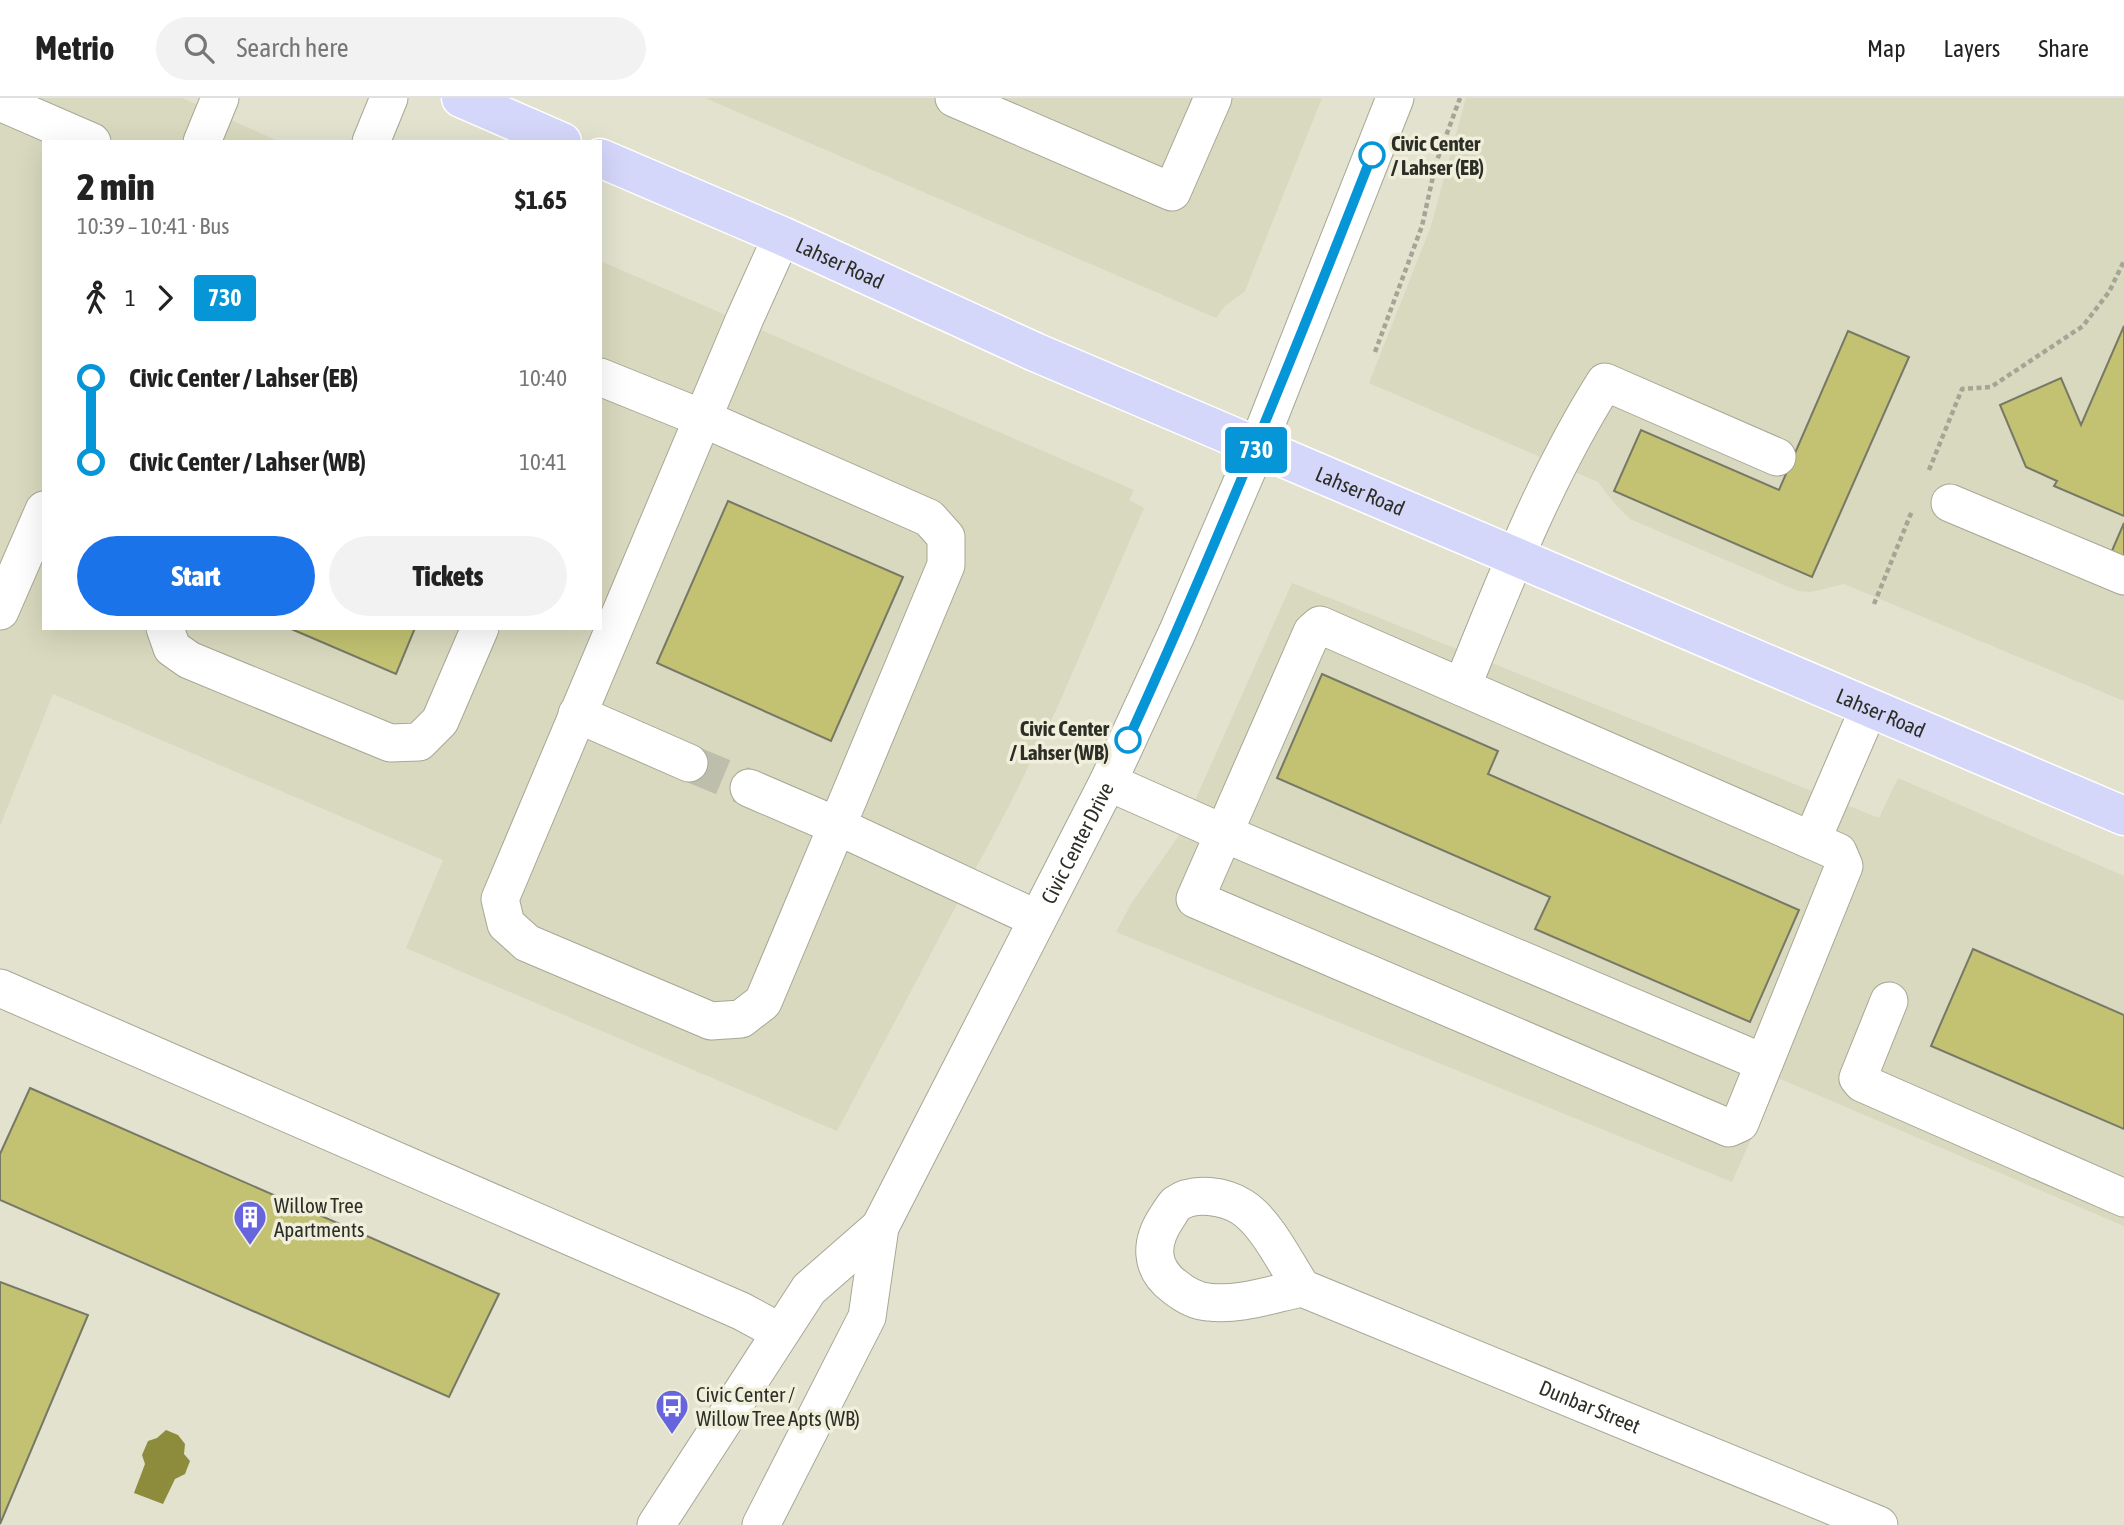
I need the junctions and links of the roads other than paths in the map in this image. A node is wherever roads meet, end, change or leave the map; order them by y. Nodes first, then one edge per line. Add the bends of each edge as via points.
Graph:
1 (220, 98) edge
2 (389, 98) edge
3 (461, 98) edge
4 (954, 98) edge
5 (1212, 98) edge
6 (1395, 98) edge
7 (0, 102) edge
8 (87, 140) edge
9 (203, 140) edge
10 (372, 140) edge
11 (557, 140) edge
12 (602, 159) edge
13 (782, 236) junction
14 (602, 378) edge
15 (704, 419) junction
16 (1258, 445) junction
17 (1777, 457) dead end
18 (1930, 495) road end
19 (42, 515) edge
20 (1515, 558) junction
21 (2124, 576) edge
22 (0, 611) edge
23 (166, 630) edge
24 (479, 630) edge
25 (1462, 687) junction
26 (1869, 708) junction
27 (577, 714) junction
28 (689, 763) tunnel mouth
29 (1108, 782) junction
30 (749, 788) tunnel mouth
31 (2124, 816) edge
32 (837, 826) junction
33 (1223, 834) junction
34 (1812, 840) junction
35 (1037, 919) junction
36 (0, 988) edge
37 (1889, 1001) dead end
38 (1763, 1063) junction
39 (2124, 1198) edge
40 (880, 1227) junction
41 (1302, 1288) dead end
42 (780, 1332) junction
43 (656, 1525) edge
44 (761, 1525) edge
45 (1879, 1525) edge

1 - 9 street
2 - 10 street
3 - 11 main road
4 - 5 street via 1172,192
6 - 16 street, Civic Center Drive
7 - 8 street
12 - 13 main road, Lahser Road
13 - 15 street
13 - 16 main road, Lahser Road via 1035,352
14 - 15 street
15 - 27 street
15 - 32 street via 929,519 946,537 946,565
16 - 20 main road, Lahser Road
16 - 29 street, Civic Center Drive
17 - 20 street via 1605,382 1575,429
18 - 21 street
19 - 22 street
20 - 25 street
20 - 26 main road, Lahser Road
23 - 24 street via 172,648 189,660 390,743 419,742 440,721
25 - 33 street via 1320,625 1312,632
25 - 34 street
26 - 31 main road, Lahser Road
26 - 34 street
27 - 28 street
27 - 32 street via 500,899 506,923 527,943 711,1021 741,1019 763,1002
29 - 33 street
29 - 35 street, Civic Center Drive
30 - 32 street
32 - 35 street
33 - 38 street
33 - 38 street via 1195,899 1691,1112 1729,1128 1740,1123
34 - 38 street via 1838,852 1844,866
35 - 40 street, Civic Center Drive
36 - 42 street
37 - 39 street via 1858,1079 1862,1083
40 - 42 street, Civic Center Drive via 809,1289
40 - 44 street, Civic Center Drive via 867,1317
41 - 45 street, Dunbar Street
42 - 43 street, Civic Center Drive

